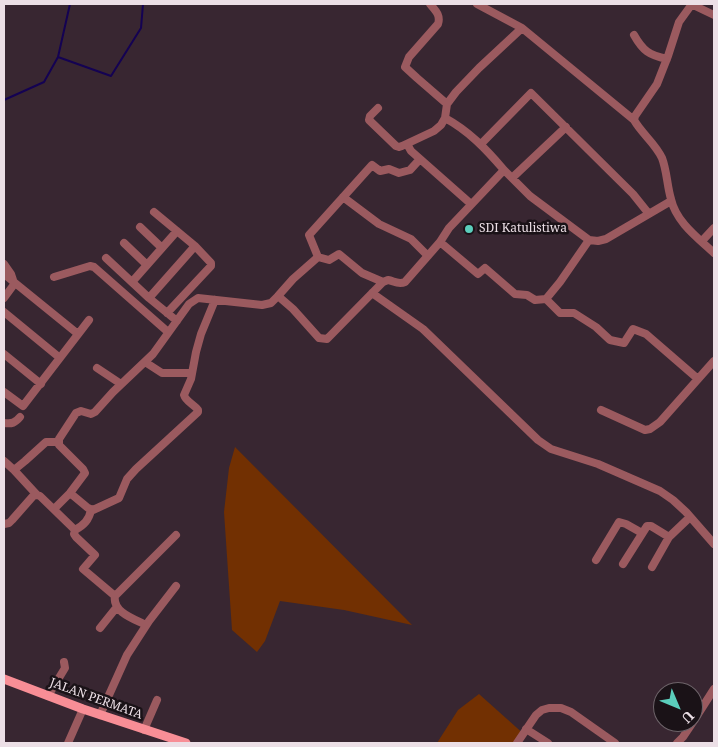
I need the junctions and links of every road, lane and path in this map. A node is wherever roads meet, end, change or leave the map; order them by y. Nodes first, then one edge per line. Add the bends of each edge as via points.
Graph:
1 (430, 4) edge
2 (477, 4) edge
3 (496, 4) edge
4 (691, 4) edge
5 (491, 11) junction
6 (714, 15) edge
7 (522, 28) junction
8 (634, 35) dead end
9 (667, 60) junction
10 (447, 104) junction
11 (378, 108) dead end
12 (445, 118) junction
13 (634, 120) junction
14 (566, 128) junction
15 (407, 144) junction
16 (481, 144) junction
17 (420, 159) junction
18 (504, 170) junction
19 (512, 178) junction
20 (343, 197) junction
21 (671, 201) junction
22 (471, 204) junction
23 (154, 212) dead end
24 (649, 214) junction
25 (140, 227) dead end
26 (714, 228) edge
27 (177, 231) junction
28 (589, 240) junction
29 (702, 241) junction
30 (440, 242) junction
31 (124, 243) dead end
32 (195, 246) junction
33 (162, 248) junction
34 (714, 253) edge
35 (428, 256) junction
36 (106, 258) dead end
37 (318, 258) junction
38 (4, 264) edge
39 (148, 265) junction
40 (4, 274) edge
41 (54, 277) dead end
42 (14, 282) junction
43 (132, 282) junction
44 (384, 282) junction
45 (372, 293) junction
46 (278, 296) junction
47 (4, 298) edge
48 (149, 298) junction
49 (546, 299) junction
50 (215, 300) junction
51 (4, 312) edge
52 (167, 313) junction
53 (89, 320) dead end
54 (177, 321) junction
55 (168, 332) junction
56 (78, 334) junction
57 (4, 354) edge
58 (60, 358) junction
59 (145, 362) junction
60 (714, 362) edge
61 (97, 368) dead end
62 (192, 373) junction
63 (698, 379) junction
64 (40, 384) junction
65 (121, 384) junction
66 (4, 392) edge
67 (601, 410) dead end
68 (20, 417) dead end
69 (4, 423) edge
70 (58, 442) junction
71 (4, 461) edge
72 (14, 470) junction
73 (70, 493) junction
74 (37, 494) junction
75 (54, 509) junction
76 (91, 510) junction
77 (690, 517) junction
78 (4, 524) edge
79 (75, 530) junction
80 (642, 533) junction
81 (176, 535) dead end
82 (669, 537) junction
83 (714, 544) edge
84 (596, 560) dead end
85 (623, 564) dead end
86 (652, 567) dead end
87 (176, 586) dead end
88 (115, 596) junction
89 (116, 608) junction
90 (146, 625) junction
91 (100, 628) dead end
92 (64, 662) dead end
93 (4, 679) edge
94 (714, 692) edge
95 (48, 696) junction
96 (157, 700) dead end
97 (703, 708) edge
98 (83, 709) junction
99 (100, 715) junction
100 (526, 729) junction
101 (144, 730) junction
102 (686, 732) edge
103 (68, 743) edge
104 (182, 743) edge
105 (517, 743) edge
106 (548, 743) edge
107 (615, 743) edge
108 (677, 743) edge

1 - 10 street via 440,20 409,58 406,67
2 - 5 street
3 - 5 street
4 - 6 street
4 - 9 street via 679,22
5 - 7 street
7 - 10 street via 465,82
7 - 13 street
8 - 9 street via 644,50
9 - 13 street via 657,84
10 - 12 street
11 - 15 street via 369,120 396,146
12 - 15 street via 438,128
12 - 16 street
13 - 21 street via 662,158
14 - 16 street via 531,94
14 - 19 street
14 - 24 street
15 - 17 street
16 - 18 street
17 - 20 street via 410,170 399,173 389,169 380,171 372,165
17 - 22 street
18 - 19 street
18 - 22 street
19 - 28 street via 530,196
20 - 35 street via 379,224 411,239
20 - 37 street via 309,235
21 - 24 street
21 - 29 street via 680,218
22 - 30 street
23 - 27 street
24 - 28 street via 606,239
25 - 33 street
26 - 29 street
27 - 32 street
27 - 33 street
28 - 49 street
29 - 34 street
30 - 35 street
30 - 49 street via 478,274 485,268 515,294 536,300
31 - 39 street
32 - 48 street
32 - 52 street via 211,266
33 - 39 street
35 - 44 street via 405,282
36 - 43 street
37 - 44 street via 329,260 340,254 362,273
37 - 46 street
38 - 42 street
39 - 43 street
40 - 42 street
41 - 55 street via 94,267
42 - 47 street
42 - 56 street
43 - 48 street
44 - 45 street
45 - 46 street via 324,339 319,338
45 - 77 street via 423,329 538,440 660,491
46 - 50 street via 271,303 262,305
48 - 52 street
49 - 63 street via 560,313 574,313 610,340 624,343 633,329 646,334
50 - 54 street via 194,300
50 - 62 street via 201,334
51 - 58 street
52 - 54 street
53 - 56 street
54 - 55 street
55 - 59 street
56 - 58 street
57 - 64 street
58 - 64 street
59 - 62 street via 162,373
59 - 65 street
60 - 63 street
61 - 65 street
62 - 76 street via 184,395 198,412 136,469 127,479 118,499
63 - 67 street via 650,429 645,430
64 - 66 street via 22,406
65 - 70 street via 95,412 76,413
68 - 69 street via 13,424
70 - 72 street via 46,442
70 - 73 street via 85,473
71 - 72 street
72 - 74 street
73 - 75 street
73 - 76 street
74 - 75 street
74 - 78 street via 11,522
75 - 79 street
76 - 79 street via 86,522
77 - 82 street
77 - 83 street
79 - 88 street via 76,537 95,555 83,569
80 - 82 street via 649,525
80 - 84 street via 619,522
80 - 85 street
81 - 88 street
82 - 86 street
87 - 90 street
88 - 89 street
89 - 90 street
89 - 91 street
90 - 99 street via 127,655
92 - 95 street via 65,668
93 - 95 main road, JALAN PERMATA
94 - 97 street
95 - 98 main road, JALAN PERMATA
96 - 101 street
98 - 99 main road, JALAN PERMATA
98 - 103 street
99 - 101 main road, JALAN PERMATA
100 - 105 street
100 - 106 street
100 - 107 street via 542,710 560,708 571,712
101 - 104 main road, JALAN PERMATA
102 - 108 street

